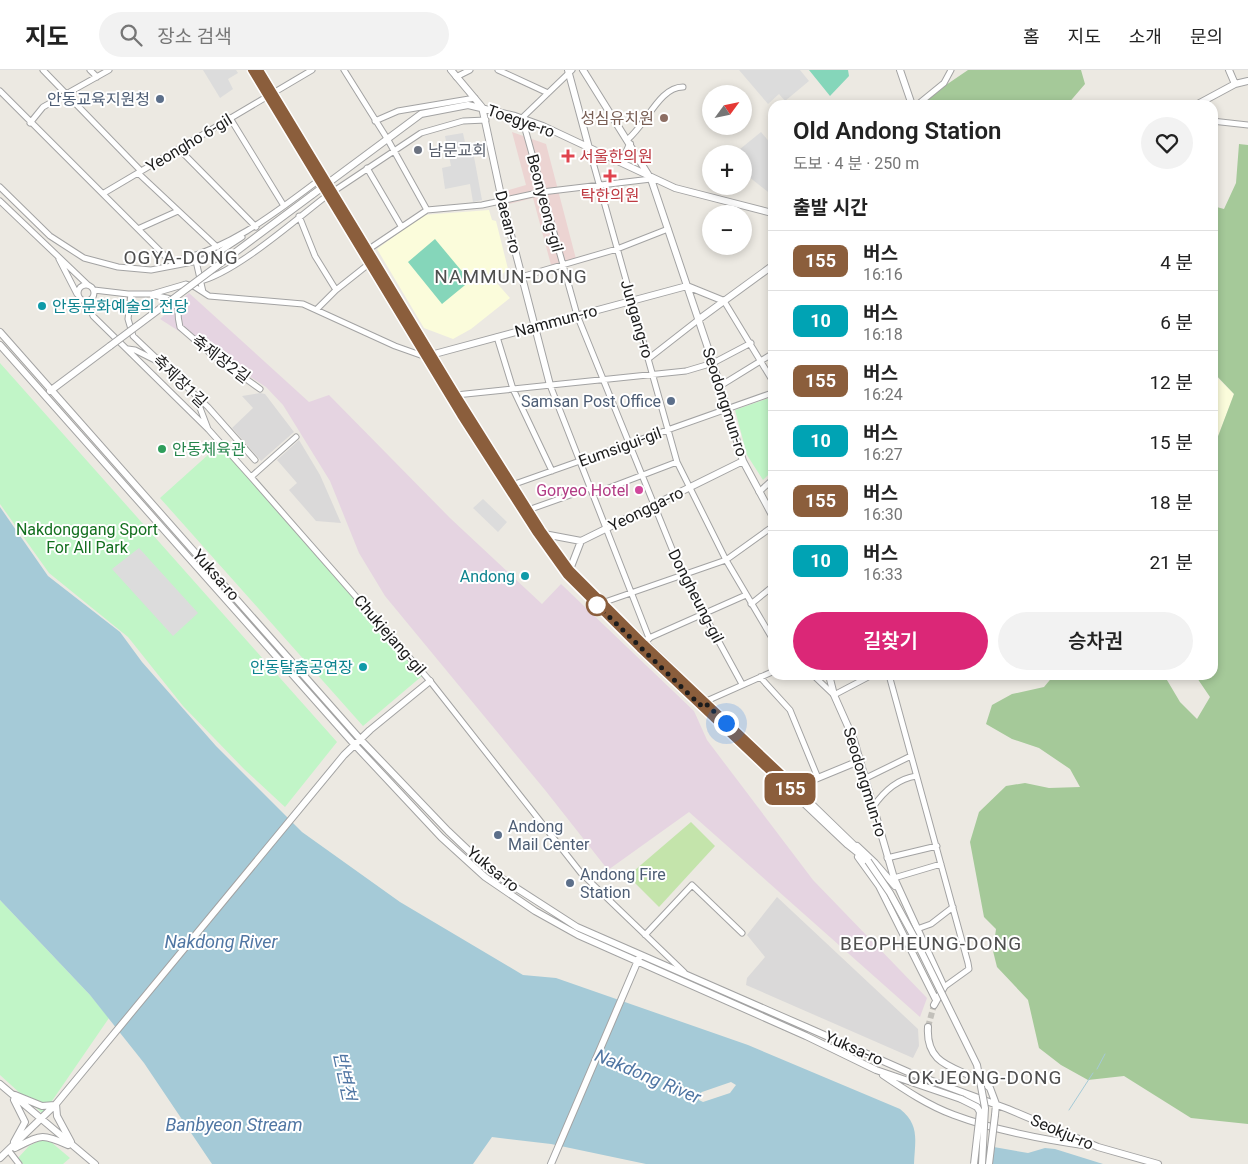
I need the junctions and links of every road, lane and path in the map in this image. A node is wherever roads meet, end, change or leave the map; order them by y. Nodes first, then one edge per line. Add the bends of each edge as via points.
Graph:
1 (43, 70) edge
2 (90, 70) edge
3 (109, 70) edge
4 (252, 70) edge
5 (259, 70) edge
6 (312, 70) edge
7 (344, 70) edge
8 (451, 70) edge
9 (470, 70) edge
10 (498, 70) edge
11 (583, 70) edge
12 (900, 70) edge
13 (951, 70) edge
14 (1229, 70) edge
15 (570, 71) edge
16 (97, 77) junction
17 (456, 77) junction
18 (1248, 81) edge
19 (1236, 84) junction
20 (683, 87) dead end
21 (0, 91) edge
22 (274, 93) junction
23 (548, 93) junction
24 (68, 95) junction
25 (267, 97) junction
26 (475, 98) junction
27 (910, 100) edge
28 (923, 100) edge
29 (1206, 100) edge
30 (482, 106) junction
31 (230, 118) junction
32 (522, 118) junction
33 (486, 120) junction
34 (375, 121) junction
35 (1218, 122) edge
36 (30, 123) junction
37 (1248, 125) edge
38 (388, 140) junction
39 (629, 142) junction
40 (179, 148) junction
41 (589, 148) junction
42 (394, 151) junction
43 (614, 161) junction
44 (368, 168) junction
45 (139, 172) junction
46 (651, 179) junction
47 (324, 183) junction
48 (599, 185) junction
49 (0, 187) edge
50 (542, 192) junction
51 (332, 193) junction
52 (104, 194) junction
53 (502, 200) junction
54 (0, 201) edge
55 (284, 206) junction
56 (427, 210) junction
57 (178, 211) junction
58 (768, 211) edge
59 (299, 216) junction
60 (401, 226) junction
61 (256, 227) junction
62 (140, 228) junction
63 (668, 229) junction
64 (248, 231) junction
65 (217, 247) junction
66 (51, 249) junction
67 (369, 249) junction
68 (617, 249) junction
69 (196, 261) junction
70 (370, 263) junction
71 (562, 266) junction
72 (768, 269) edge
73 (521, 276) junction
74 (202, 281) junction
75 (186, 284) junction
76 (88, 285) junction
77 (687, 286) junction
78 (94, 290) junction
79 (336, 290) junction
80 (203, 292) junction
81 (77, 294) junction
82 (131, 294) junction
83 (147, 294) junction
84 (724, 300) junction
85 (88, 301) junction
86 (632, 301) junction
87 (317, 309) junction
88 (577, 316) junction
89 (698, 320) junction
90 (535, 327) junction
91 (0, 332) edge
92 (496, 338) junction
93 (751, 343) junction
94 (0, 345) edge
95 (128, 349) junction
96 (429, 356) junction
97 (768, 357) edge
98 (648, 359) junction
99 (762, 361) junction
100 (159, 362) junction
101 (713, 363) junction
102 (768, 372) edge
103 (653, 375) junction
104 (602, 379) junction
105 (550, 384) junction
106 (720, 386) junction
107 (260, 388) dead end
108 (513, 389) junction
109 (52, 390) junction
110 (768, 394) edge
111 (194, 395) junction
112 (456, 395) junction
113 (45, 396) junction
114 (727, 408) junction
115 (208, 429) junction
116 (668, 429) junction
117 (296, 437) dead end
118 (628, 443) junction
119 (255, 460) dead end
120 (580, 461) junction
121 (743, 461) junction
122 (677, 462) junction
123 (552, 471) junction
124 (252, 476) junction
125 (641, 476) junction
126 (768, 484) edge
127 (512, 485) junction
128 (590, 488) junction
129 (689, 488) junction
130 (759, 492) junction
131 (592, 494) junction
132 (653, 506) junction
133 (768, 508) edge
134 (528, 510) junction
135 (606, 529) junction
136 (768, 530) edge
137 (544, 534) junction
138 (581, 541) junction
139 (726, 560) junction
140 (568, 572) junction
141 (683, 576) junction
142 (768, 590) edge
143 (631, 593) junction
144 (746, 595) junction
145 (601, 603) junction
146 (751, 604) junction
147 (702, 613) junction
148 (768, 632) edge
149 (649, 638) junction
150 (642, 646) junction
151 (768, 673) edge
152 (760, 676) junction
153 (817, 680) edge
154 (830, 680) edge
155 (863, 680) edge
156 (891, 680) edge
157 (430, 681) junction
158 (742, 684) junction
159 (834, 696) junction
160 (702, 703) junction
161 (360, 739) junction
162 (354, 744) junction
163 (911, 756) junction
164 (859, 761) junction
165 (916, 776) junction
166 (818, 778) junction
167 (864, 779) junction
168 (792, 788) junction
169 (873, 807) junction
170 (849, 843) junction
171 (937, 846) junction
172 (887, 858) junction
173 (942, 864) junction
174 (894, 878) junction
175 (899, 891) junction
176 (953, 907) junction
177 (917, 929) junction
178 (742, 933) dead end
179 (645, 935) junction
180 (640, 954) junction
181 (637, 962) junction
182 (686, 974) junction
183 (944, 988) junction
184 (928, 1027) tunnel mouth
185 (876, 1070) junction
186 (0, 1084) edge
187 (8, 1091) junction
188 (961, 1098) junction
189 (56, 1104) junction
190 (996, 1104) junction
191 (42, 1120) junction
192 (74, 1147) junction
193 (1098, 1147) junction
194 (9, 1150) junction
195 (0, 1158) edge
196 (19, 1164) edge
197 (95, 1164) edge
198 (551, 1164) edge
199 (974, 1164) edge
200 (982, 1164) edge
201 (989, 1164) edge
202 (1158, 1164) edge

1 - 24 street
2 - 16 street
3 - 16 street
4 - 25 street
5 - 22 street
6 - 22 street, Yeongho 6-gil
7 - 34 street
8 - 17 street, Daean-ro
9 - 17 street
10 - 23 street
11 - 39 street, Seodongmun-ro
12 - 27 street
13 - 28 street via 944,83
14 - 19 street
15 - 23 street
15 - 41 street, Jungang-ro
16 - 24 street
17 - 26 street, Daean-ro
18 - 19 street
19 - 29 street
20 - 39 street via 675,87 663,95
21 - 36 street
22 - 25 street, Yeongho 6-gil
22 - 47 street
23 - 32 street
24 - 36 street via 43,106
24 - 45 street
25 - 31 street, Yeongho 6-gil
25 - 47 street
26 - 30 street, Daean-ro
26 - 34 street via 398,111
30 - 32 street, Toegye-ro
30 - 33 street, Daean-ro
30 - 38 street, Toegye-ro via 451,107 421,114
31 - 40 street, Yeongho 6-gil
31 - 55 street
32 - 41 street, Toegye-ro
32 - 50 street, Beonyeong-gil
33 - 42 street via 437,127 421,133
33 - 53 street, Daean-ro
34 - 38 street
35 - 37 street
36 - 52 street
38 - 42 street
38 - 47 street, Toegye-ro
39 - 43 street via 626,153
39 - 46 street, Seodongmun-ro
40 - 45 street, Yeongho 6-gil
40 - 61 street
41 - 43 street, Toegye-ro
41 - 48 street, Jungang-ro
42 - 44 street
42 - 56 street
43 - 46 street, Toegye-ro
44 - 51 street
44 - 60 street
45 - 52 street, Yeongho 6-gil
45 - 57 street
46 - 48 street
46 - 58 street, Toegye-ro
46 - 63 street, Seodongmun-ro
47 - 51 street
47 - 55 street
47 - 109 street, Toegye-ro, bridge
48 - 50 street
48 - 68 street, Jungang-ro
49 - 69 street via 50,236 84,258 118,267 151,270
50 - 53 street
50 - 71 street, Beonyeong-gil
51 - 59 street
51 - 67 street
51 - 70 street
52 - 62 street
53 - 56 street
53 - 73 street, Daean-ro
54 - 66 street
55 - 61 street
56 - 60 street
57 - 62 street
57 - 65 street
59 - 74 street via 240,261 214,278
59 - 79 street via 311,248
60 - 67 street
61 - 64 street
62 - 65 street via 171,262
63 - 68 street
63 - 77 street, Seodongmun-ro
64 - 65 street
64 - 69 street via 216,254
66 - 76 street
66 - 81 street via 62,263
67 - 96 street
68 - 71 street
68 - 86 street, Jungang-ro
69 - 74 street
70 - 79 street
70 - 96 street
71 - 73 street
71 - 88 street, Beonyeong-gil
72 - 84 street
73 - 90 street, Daean-ro
74 - 75 street
74 - 80 street
75 - 80 street
75 - 83 street
76 - 78 street
76 - 81 street via 80,286
77 - 84 street
77 - 86 street, Nammun-ro
77 - 89 street, Seodongmun-ro
78 - 82 street
78 - 85 street
79 - 87 street
80 - 87 street via 208,296 253,298 303,304
81 - 85 street via 82,301
82 - 83 street
82 - 100 street, 축제장1길 via 128,326 133,336
83 - 107 street, 축제장2길 via 172,298 177,302 180,327
84 - 89 street
84 - 93 street
85 - 95 street, Chukjejang-gil via 93,316
86 - 88 street, Nammun-ro
86 - 98 street, Jungang-ro
87 - 96 street via 395,346
88 - 90 street, Nammun-ro
88 - 104 street, Beonyeong-gil
89 - 98 street
89 - 101 street, Seodongmun-ro
90 - 92 street, Nammun-ro
90 - 105 street, Daean-ro
91 - 109 street, Yuksa-ro
92 - 96 street, Nammun-ro
92 - 108 street
93 - 99 street
93 - 101 street
94 - 113 street, Yuksa-ro
95 - 100 street
95 - 115 street, Chukjejang-gil
96 - 112 street
96 - 140 street via 522,510
97 - 99 street
98 - 103 street, Jungang-ro
99 - 102 street
99 - 106 street
100 - 111 street, 축제장1길
101 - 103 street via 686,371
101 - 106 street, Seodongmun-ro
103 - 104 street
103 - 116 street, Jungang-ro
104 - 105 street
104 - 118 street, Beonyeong-gil
105 - 108 street
105 - 120 street, Daean-ro
106 - 114 street, Seodongmun-ro
108 - 112 street
108 - 123 street
109 - 113 street
109 - 161 street, Yuksa-ro
110 - 114 street, Eumsigui-gil
111 - 115 street via 204,412
111 - 119 street, 축제장1길
112 - 127 street
113 - 162 street, Yuksa-ro
114 - 116 street, Eumsigui-gil
114 - 121 street, Seodongmun-ro
115 - 124 street, Chukjejang-gil
116 - 118 street, Eumsigui-gil
116 - 122 street, Jungang-ro
117 - 124 street
118 - 120 street, Eumsigui-gil
118 - 125 street, Dongheung-gil
120 - 123 street, Eumsigui-gil
120 - 128 street, Daean-ro
121 - 129 street, Yeongga-ro
121 - 130 street, Seodongmun-ro
122 - 125 street
122 - 129 street, Jungang-ro
123 - 127 street, Eumsigui-gil
124 - 157 street, Chukjejang-gil
125 - 131 street
125 - 132 street, Dongheung-gil
126 - 130 street
127 - 134 street
128 - 131 street, Daean-ro
128 - 134 street
129 - 132 street, Yeongga-ro
129 - 139 street, Jungang-ro
130 - 133 street, Seodongmun-ro
131 - 135 street, Daean-ro
132 - 135 street, Yeongga-ro
132 - 141 street, Dongheung-gil
134 - 137 street
135 - 138 street, Yeongga-ro
135 - 143 street, Daean-ro
136 - 139 street
137 - 138 street
137 - 140 street
138 - 140 street
139 - 141 street
139 - 144 street, Jungang-ro
140 - 145 street
140 - 150 street
141 - 143 street
141 - 147 street, Dongheung-gil
142 - 146 street
143 - 145 street
143 - 149 street, Daean-ro
144 - 146 street, Jungang-ro
144 - 147 street
145 - 150 street
146 - 148 street, Jungang-ro
147 - 149 street
147 - 158 street, Dongheung-gil
149 - 150 street
150 - 160 street
151 - 152 street
152 - 158 street
152 - 166 street via 790,710
153 - 159 street
154 - 159 street, Seodongmun-ro
155 - 159 street
156 - 163 street
157 - 161 street
157 - 179 street, Chukjejang-gil via 565,854
158 - 160 street
159 - 164 street, Seodongmun-ro via 854,740
160 - 168 street
161 - 162 street
161 - 180 street, Yuksa-ro via 490,871 577,927
162 - 181 street, Yuksa-ro via 442,837 485,877 561,926
162 - 189 street
163 - 165 street
163 - 167 street
164 - 166 street
164 - 167 street, Seodongmun-ro
165 - 169 street via 906,777 884,791
165 - 171 street
166 - 168 street
167 - 169 street, Seodongmun-ro
168 - 170 street
169 - 172 street, Seodongmun-ro
170 - 175 street via 875,863
170 - 183 street via 879,886 935,1003
170 - 200 street, bridge via 868,862 890,893 977,1065 985,1108
171 - 172 street
171 - 173 street
172 - 174 street, Seodongmun-ro
173 - 174 street
173 - 176 street
174 - 175 street, Seodongmun-ro
175 - 177 street
176 - 177 street via 931,924
176 - 183 street via 968,969
177 - 183 street
178 - 179 street via 692,885
179 - 182 street, Chukjejang-gil
180 - 181 street
180 - 182 street, Yuksa-ro
181 - 185 street, Yuksa-ro
181 - 198 street
182 - 190 street, Yuksa-ro via 908,1072
184 - 190 street via 930,1050 938,1060 986,1085 993,1092
185 - 188 street, Yuksa-ro
185 - 193 street via 906,1091 953,1115 1008,1130
186 - 187 street
187 - 189 street via 42,1106
187 - 191 street
187 - 194 street via 25,1122
188 - 190 street, Yuksa-ro
188 - 199 street, bridge via 980,1112
189 - 191 street
189 - 192 street via 57,1116
190 - 193 street, Seokju-ro
190 - 201 street, bridge
191 - 192 street
191 - 194 street
192 - 194 street via 41,1136
192 - 197 street
193 - 202 street, Seokju-ro
194 - 195 street
194 - 196 street

